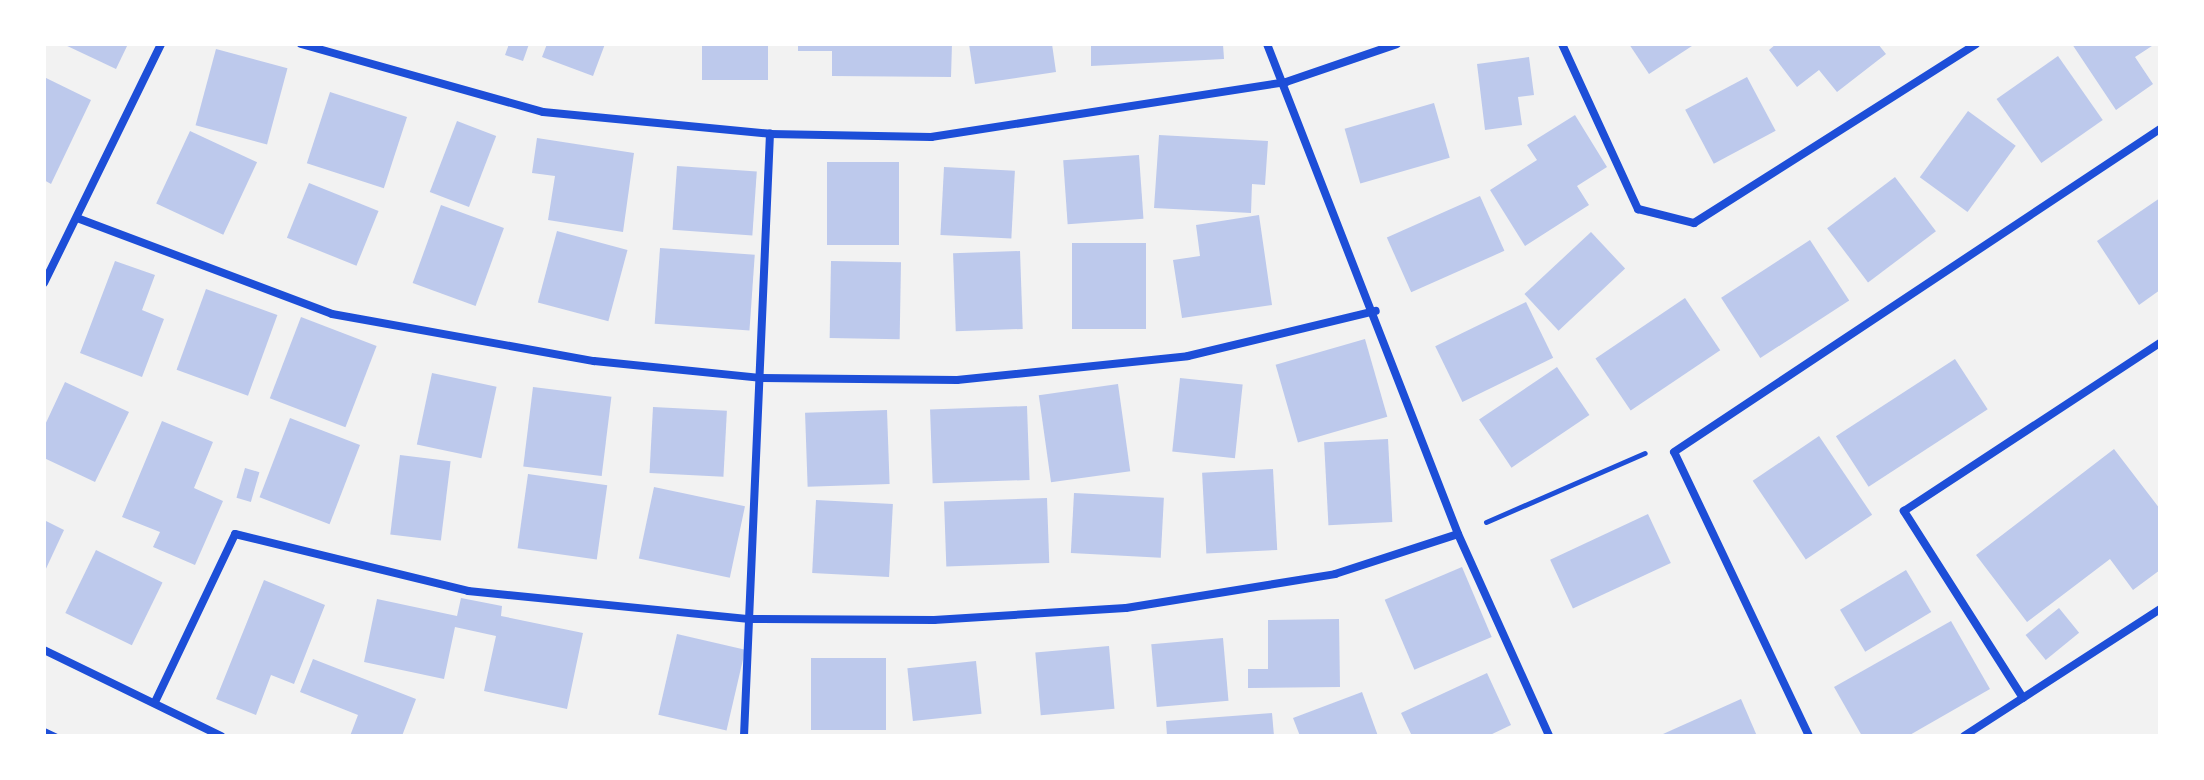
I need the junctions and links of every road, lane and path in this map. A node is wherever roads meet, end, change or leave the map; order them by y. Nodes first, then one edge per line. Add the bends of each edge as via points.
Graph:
1 (161, 44) edge
2 (301, 44) edge
3 (1267, 44) edge
4 (1397, 44) edge
5 (1562, 44) edge
6 (1976, 44) edge
7 (1286, 82) junction
8 (2160, 129) edge
9 (770, 134) junction
10 (77, 218) junction
11 (44, 283) edge
12 (1376, 311) junction
13 (2160, 343) edge
14 (760, 378) junction
15 (1674, 452) junction
16 (1458, 534) junction
17 (2160, 609) edge
18 (750, 619) junction
19 (44, 650) edge
20 (2023, 698) junction
21 (155, 702) junction
22 (44, 730) edge
23 (57, 736) edge
24 (221, 736) edge
25 (744, 736) edge
26 (1549, 736) edge
27 (1809, 736) edge
28 (1964, 736) edge

1 - 10 street
2 - 9 street via 543,112
3 - 7 street
4 - 7 street
5 - 6 street via 1638,209 1694,223
7 - 9 street via 931,137
7 - 12 street
8 - 15 street
9 - 14 street
10 - 11 street
10 - 14 street via 332,314 594,361
12 - 14 street via 1188,356 957,380
12 - 16 street
13 - 20 street via 1904,511
14 - 18 street
15 - 16 path via 1648,452
15 - 27 street
16 - 18 street via 1335,574 1126,608 934,620
16 - 26 street
17 - 20 street
18 - 21 street via 468,591 235,534
18 - 25 street
19 - 21 street
20 - 28 street
21 - 24 street
22 - 23 path

